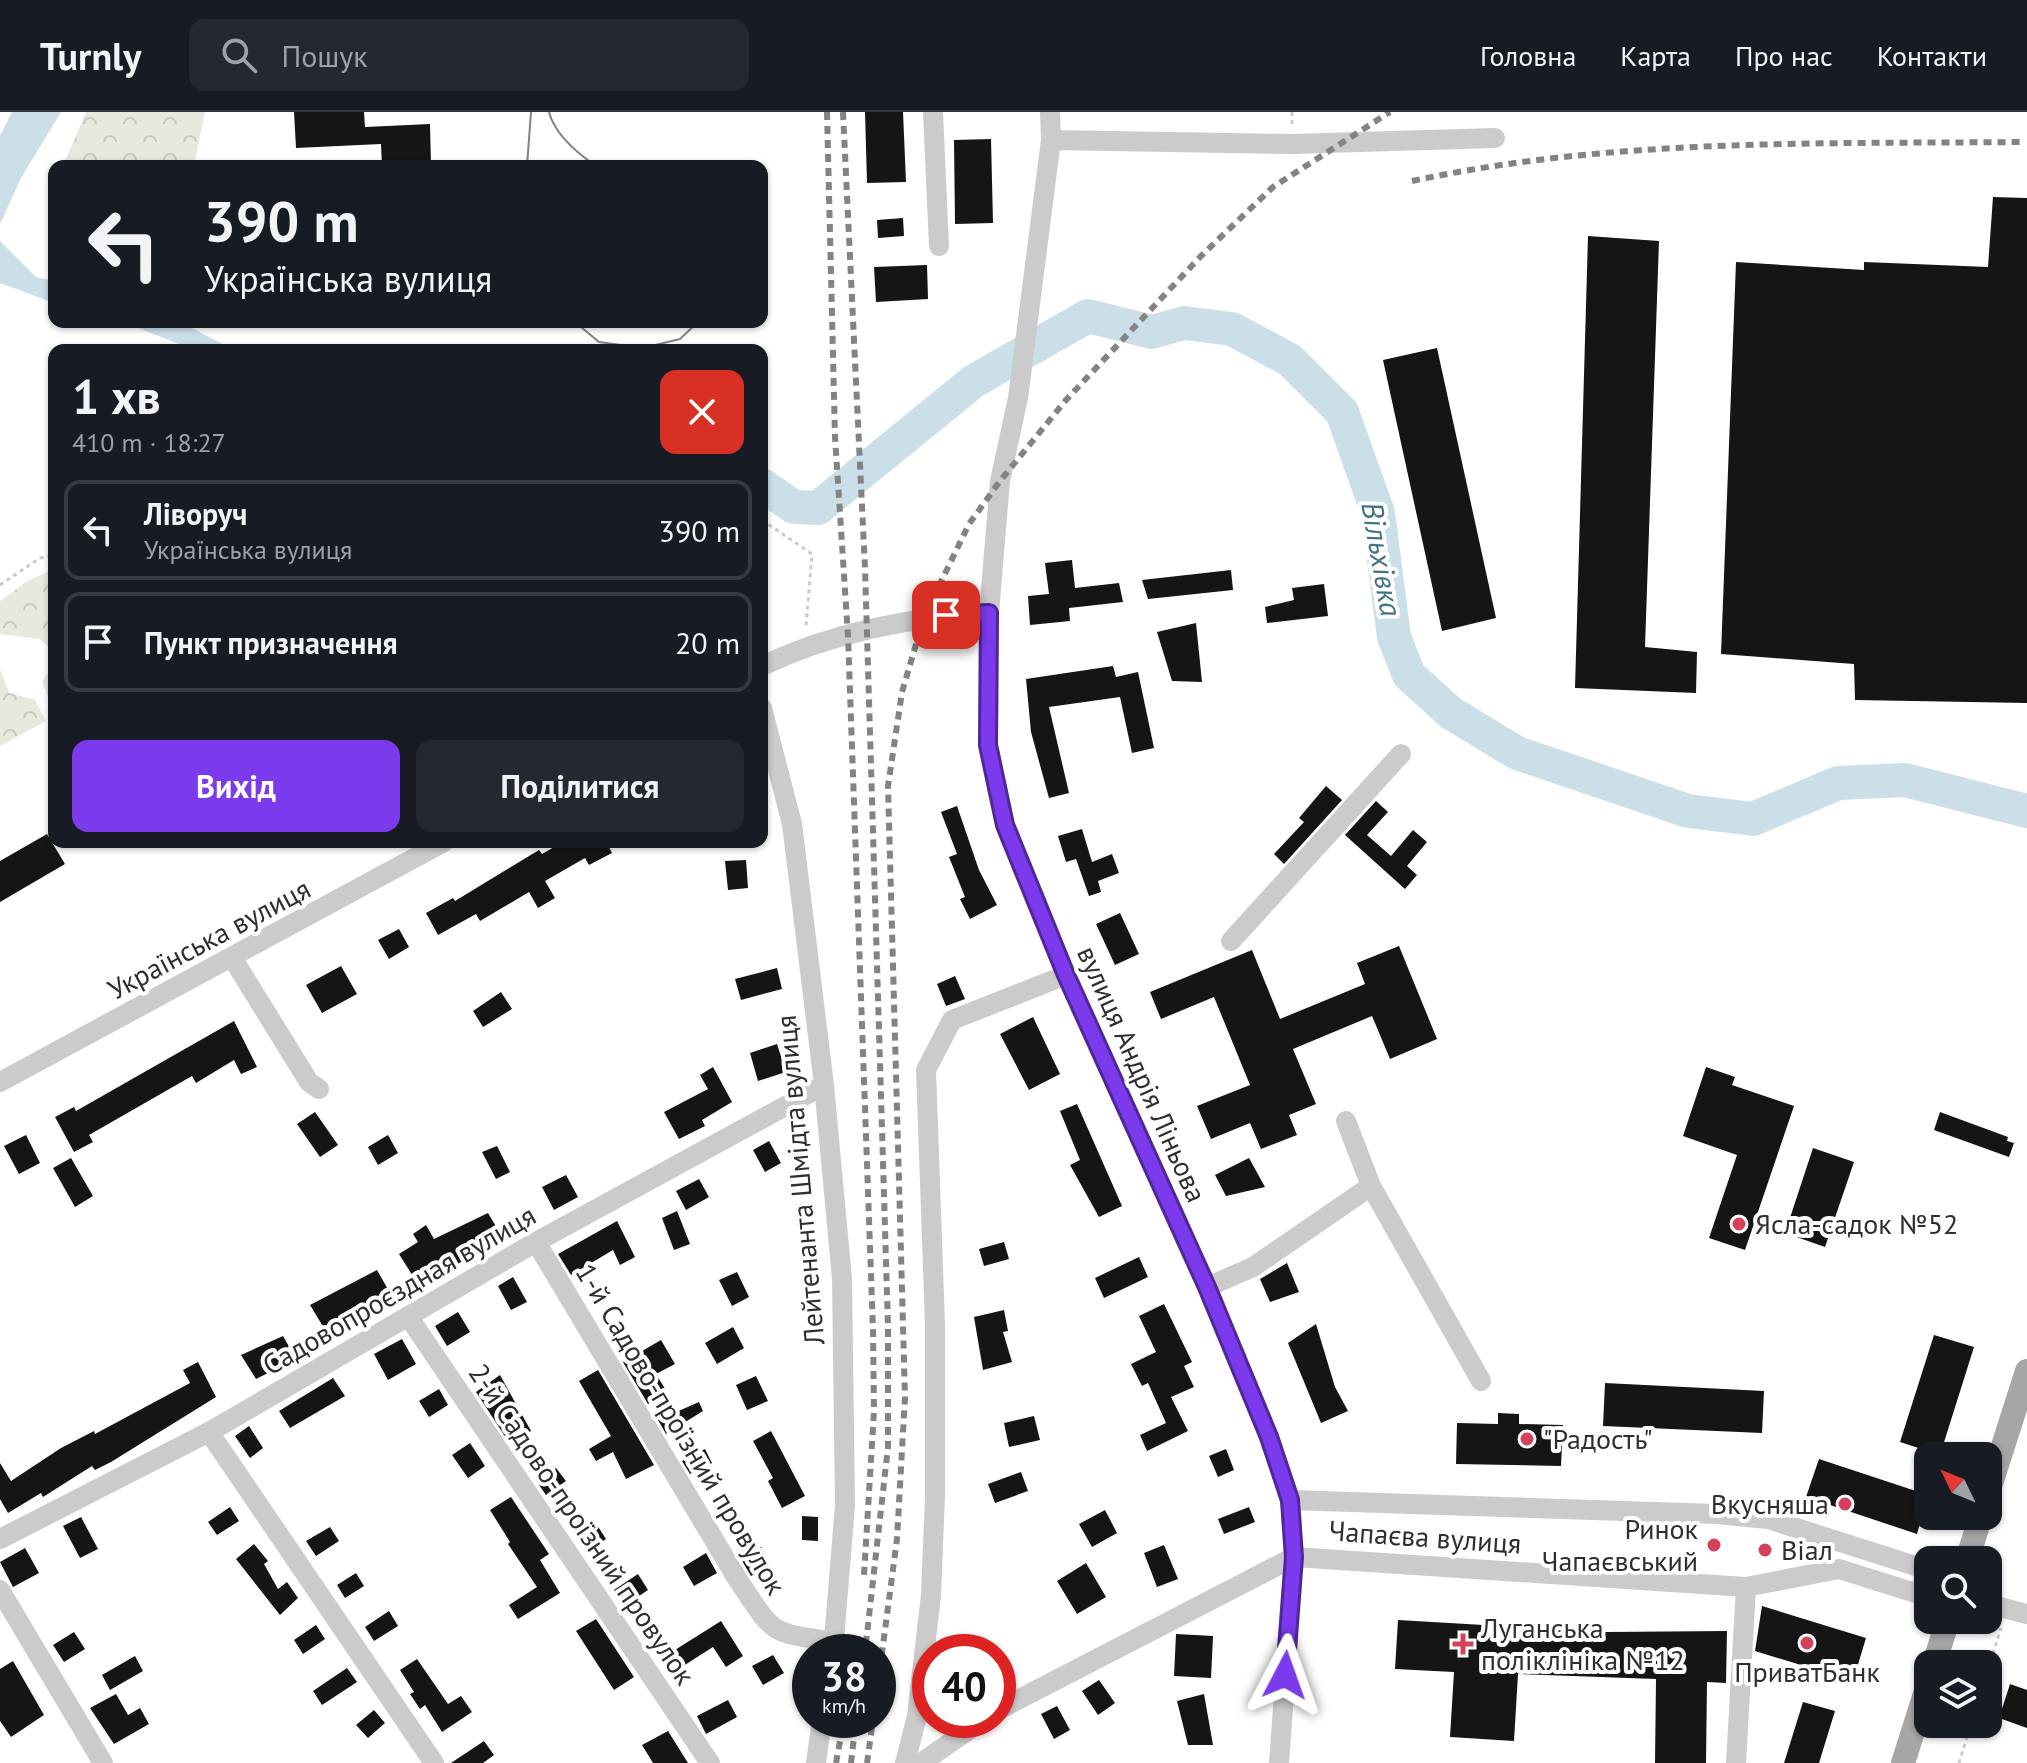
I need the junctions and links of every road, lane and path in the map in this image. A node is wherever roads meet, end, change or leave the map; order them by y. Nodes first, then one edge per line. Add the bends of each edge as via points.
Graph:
1 (933, 112) edge
2 (1050, 112) edge
3 (1495, 138) dead end
4 (1051, 140) junction
5 (939, 246) dead end
6 (768, 524) edge
7 (48, 556) edge
8 (0, 585) edge
9 (989, 613) junction
10 (806, 632) dead end
11 (768, 663) edge
12 (768, 731) edge
13 (1401, 754) dead end
14 (433, 848) edge
15 (1231, 941) dead end
16 (233, 959) junction
17 (1066, 975) junction
18 (0, 1082) edge
19 (824, 1085) junction
20 (319, 1089) dead end
21 (1346, 1121) dead end
22 (1371, 1186) junction
23 (536, 1242) junction
24 (1207, 1287) junction
25 (408, 1316) junction
26 (2027, 1371) edge
27 (1481, 1381) dead end
28 (209, 1432) junction
29 (2002, 1449) edge
30 (1290, 1500) junction
31 (0, 1539) edge
32 (1845, 1546) junction
33 (1294, 1557) junction
34 (1914, 1566) edge
35 (1839, 1569) junction
36 (1746, 1587) junction
37 (0, 1590) edge
38 (1914, 1593) edge
39 (2002, 1608) edge
40 (2027, 1614) edge
41 (835, 1634) edge
42 (792, 1637) edge
43 (1016, 1701) edge
44 (1914, 1728) edge
45 (819, 1738) edge
46 (957, 1738) edge
47 (1967, 1738) edge
48 (103, 1763) edge
49 (434, 1763) edge
50 (710, 1763) edge
51 (816, 1763) edge
52 (905, 1763) edge
53 (921, 1763) edge
54 (1279, 1763) edge
55 (1736, 1763) edge
56 (1903, 1763) edge
57 (1959, 1763) edge

1 - 5 street
2 - 4 street, вулиця Андрія Ліньова
3 - 4 street via 1292,144
4 - 9 street, вулиця Андрія Ліньова via 1018,398 1000,481
6 - 10 path via 812,554
7 - 8 path
9 - 11 street via 924,617 805,645
9 - 17 street, вулиця Андрія Ліньова via 988,745 1005,825
12 - 19 street, Лейтенанта Шмідта вулиця via 792,824
13 - 15 street
14 - 16 street, Українська вулиця
16 - 18 street, Українська вулиця
16 - 20 street via 309,1082
17 - 24 street, вулиця Андрія Ліньова
17 - 52 street via 952,1020 926,1070 935,1324 934,1524 917,1716
19 - 23 street, Садовопроєздная вулиця
19 - 41 street, Лейтенанта Шмідта вулиця via 842,1279 845,1505
21 - 22 street
22 - 24 street via 1253,1267
22 - 27 street
23 - 25 street, Садовопроєздная вулиця
23 - 42 street, 1-й Садово-проїзний провулок via 738,1580 770,1628
24 - 30 street, вулиця Андрія Ліньова
25 - 28 street, Садовопроєздная вулиця
25 - 50 street, 2-й Садово-проїзний провулок
26 - 29 main road
28 - 31 street, Садовопроєздная вулиця
28 - 49 street
30 - 32 street, Чапаєва вулиця via 1716,1514 1768,1519
30 - 33 street, вулиця Андрія Ліньова
32 - 34 street, Чапаєва вулиця
32 - 35 street
33 - 36 street, Чапаєва вулиця
33 - 43 street, Чапаєва вулиця
33 - 54 street, вулиця Андрія Ліньова
35 - 36 street, Чапаєва вулиця
35 - 38 street, Чапаєва вулиця
36 - 55 street
37 - 48 street
39 - 40 street
44 - 56 main road
45 - 51 street
46 - 53 street
47 - 57 path

